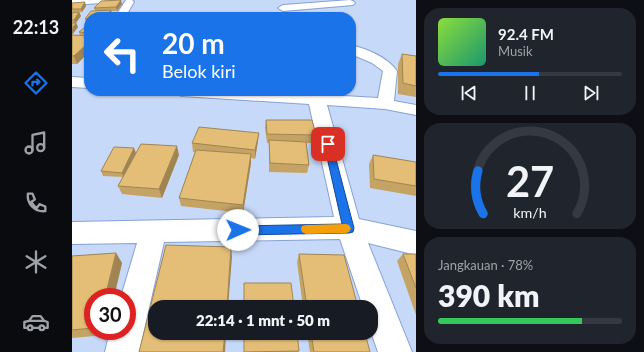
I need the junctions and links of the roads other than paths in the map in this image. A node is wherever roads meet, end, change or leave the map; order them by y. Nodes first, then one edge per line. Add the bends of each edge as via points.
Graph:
1 (101, 0) edge
2 (72, 2) edge
3 (129, 2) dead end
4 (350, 3) dead end
5 (123, 12) edge
6 (288, 12) edge
7 (356, 51) edge
8 (261, 96) edge
9 (317, 101) junction
10 (385, 104) junction
11 (416, 110) edge
12 (349, 228) junction
13 (153, 232) junction
14 (72, 233) edge
15 (416, 243) edge
16 (136, 297) edge
17 (125, 340) edge
18 (122, 352) edge
19 (395, 352) edge

1 - 2 street
3 - 5 street
4 - 6 street via 280,6
7 - 10 street via 376,59 390,71
8 - 9 street
9 - 10 street
9 - 12 street
10 - 11 street
12 - 13 street
12 - 15 street
12 - 19 street
13 - 14 street
13 - 16 street
17 - 18 street

